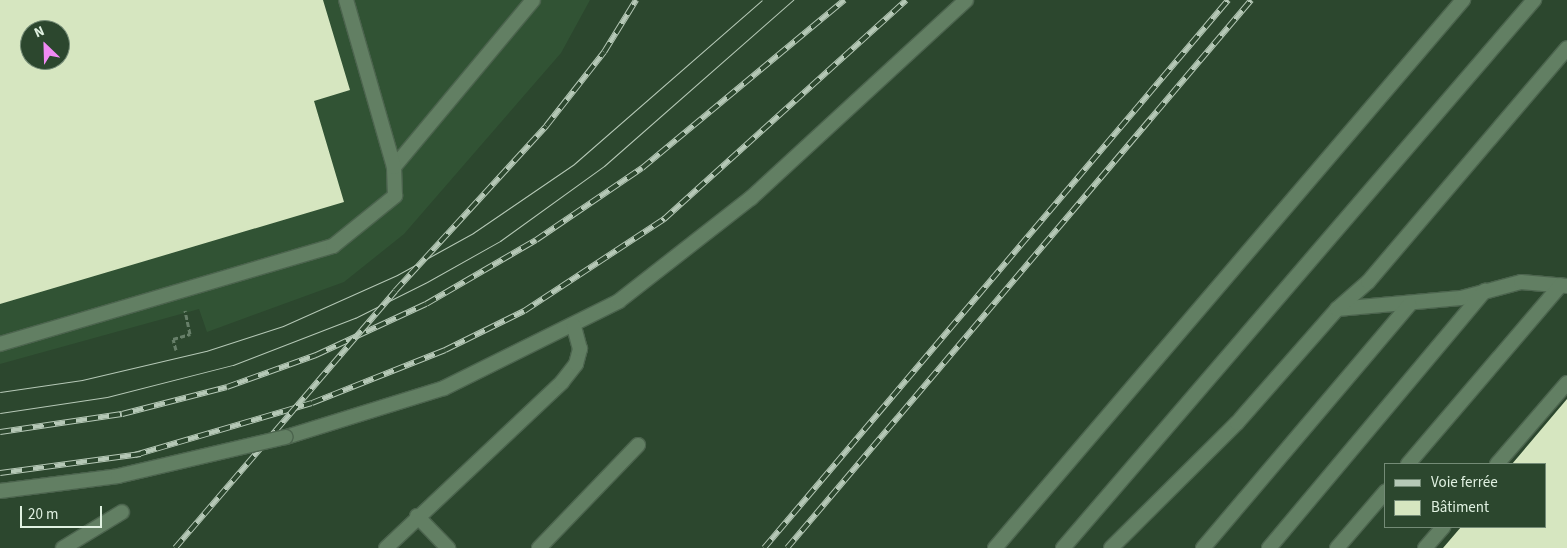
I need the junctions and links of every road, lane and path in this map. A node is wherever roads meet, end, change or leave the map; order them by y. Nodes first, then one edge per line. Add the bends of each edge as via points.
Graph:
1 (346, 0) edge
2 (533, 0) edge
3 (966, 0) edge
4 (1463, 0) edge
5 (1534, 0) edge
6 (1567, 48) edge
7 (394, 167) junction
8 (1564, 285) edge
9 (1486, 291) junction
10 (1409, 305) junction
11 (1337, 310) junction
12 (574, 326) junction
13 (189, 328) dead end
14 (0, 344) edge
15 (176, 350) dead end
16 (1567, 383) edge
17 (638, 445) dead end
18 (1409, 463) edge
19 (1498, 463) edge
20 (0, 491) edge
21 (1384, 493) edge
22 (122, 512) dead end
23 (417, 516) junction
24 (1443, 528) edge
25 (63, 548) edge
26 (386, 548) edge
27 (448, 548) edge
28 (539, 548) edge
29 (995, 548) edge
30 (1063, 548) edge
31 (1112, 548) edge
32 (1203, 548) edge
33 (1269, 548) edge
34 (1337, 548) edge
35 (1425, 548) edge

1 - 7 lane
2 - 7 lane
3 - 12 lane via 713,231 648,282
4 - 29 lane
5 - 30 lane
6 - 11 lane via 1368,282
7 - 14 lane via 395,196 333,246
8 - 9 lane via 1521,282
8 - 18 lane
9 - 10 lane
9 - 33 lane
10 - 11 lane
10 - 32 lane
11 - 31 lane via 1237,423
12 - 20 lane, bridge via 444,388 286,437 118,476
12 - 23 lane via 580,349 576,364 562,382
13 - 15 path via 190,334 173,339
16 - 19 lane
17 - 28 lane
21 - 34 lane
22 - 25 lane
23 - 26 lane
23 - 27 lane
24 - 35 lane

